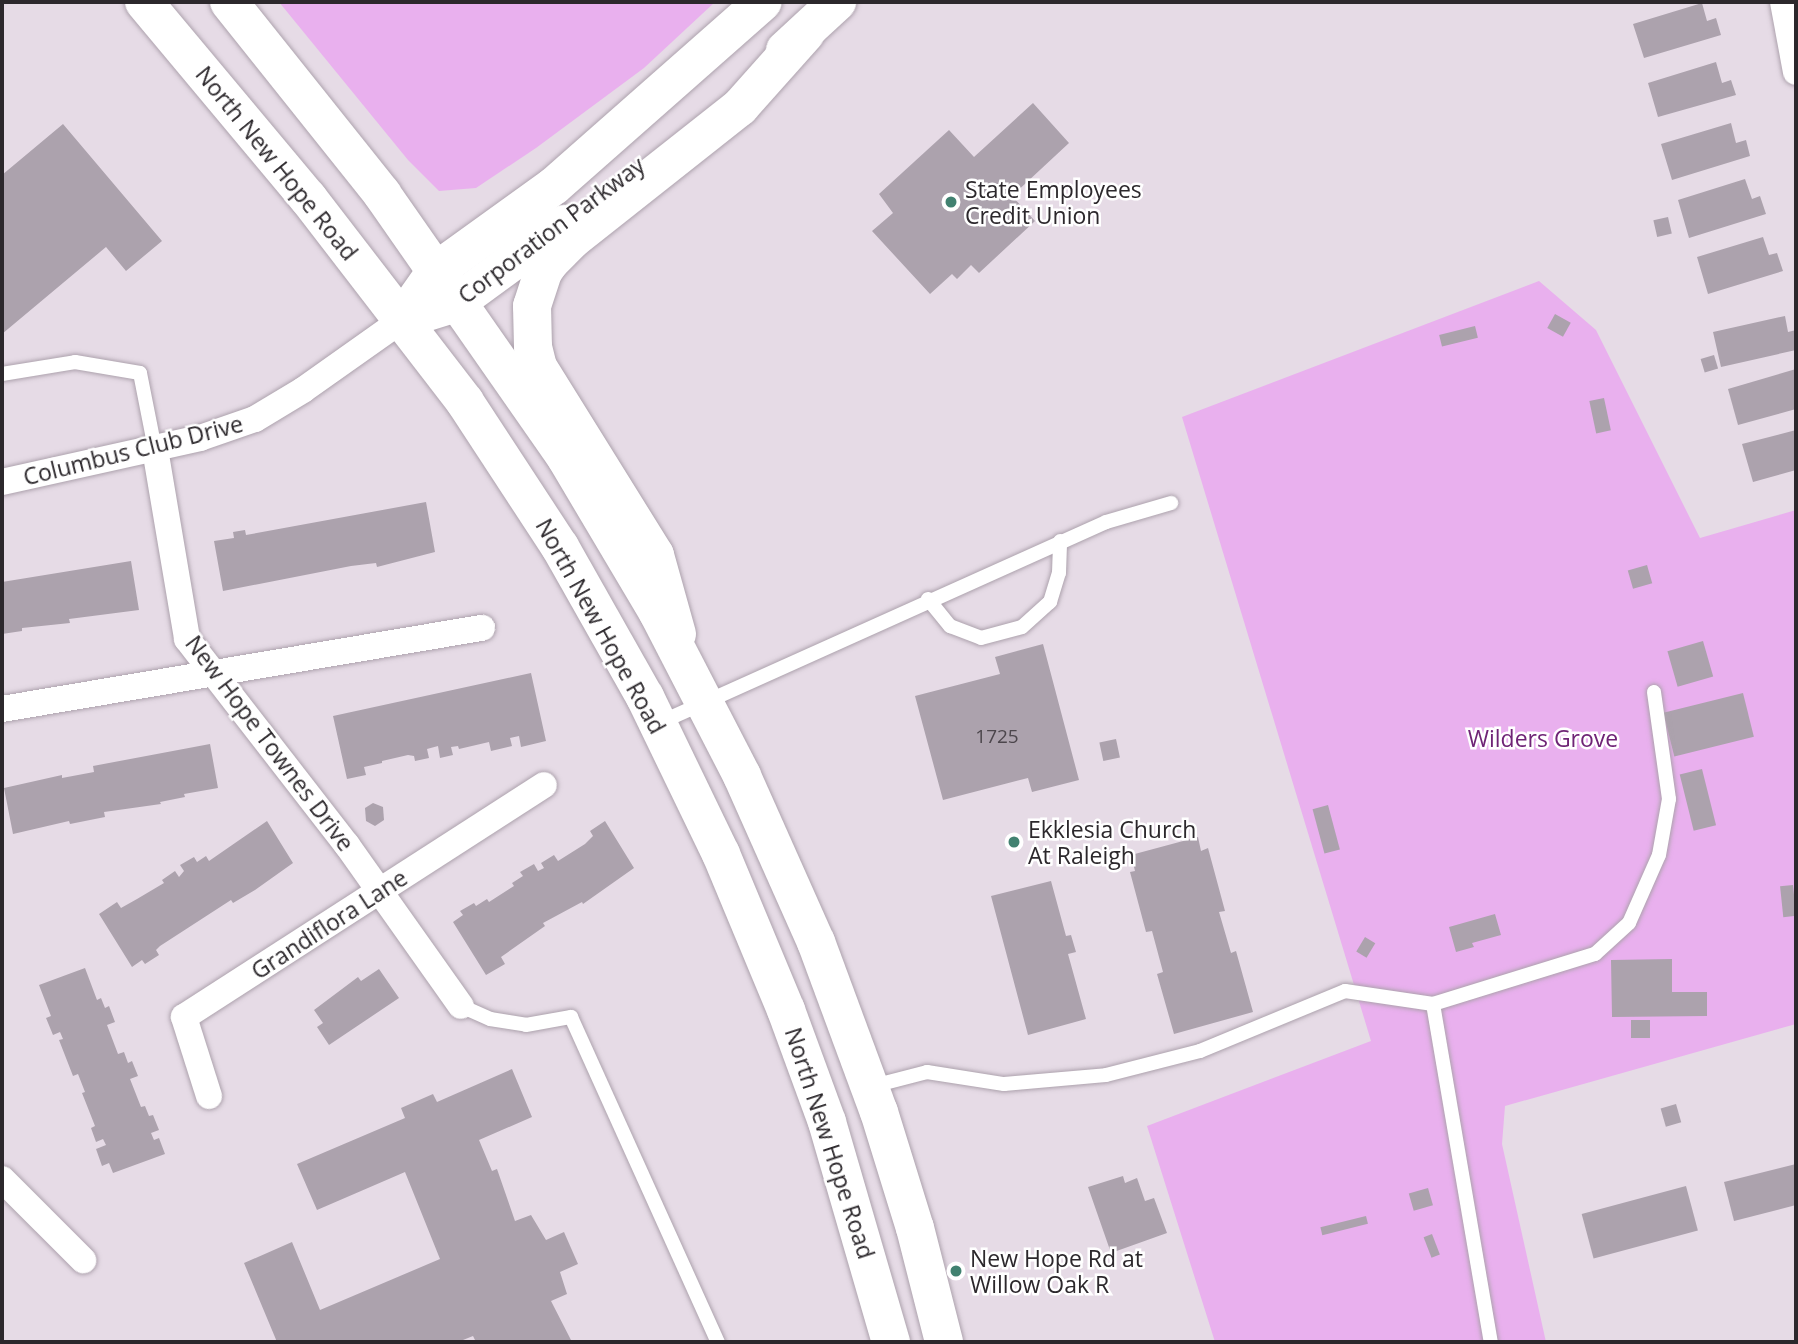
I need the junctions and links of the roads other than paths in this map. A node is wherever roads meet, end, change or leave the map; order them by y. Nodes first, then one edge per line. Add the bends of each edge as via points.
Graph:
1 (144, 2) edge
2 (229, 2) edge
3 (763, 2) edge
4 (837, 2) edge
5 (1783, 2) edge
6 (806, 33) junction
7 (1796, 72) edge
8 (436, 271) junction
9 (456, 303) junction
10 (402, 320) junction
11 (2, 374) edge
12 (155, 449) junction
13 (2, 482) edge
14 (1171, 503) dead end
15 (1060, 541) junction
16 (928, 599) junction
17 (482, 628) dead end
18 (687, 667) junction
19 (214, 672) junction
20 (1654, 692) dead end
21 (704, 701) junction
22 (2, 709) edge
23 (657, 723) junction
24 (544, 785) dead end
25 (379, 892) junction
26 (1433, 1004) junction
27 (461, 1006) joint
28 (869, 1087) junction
29 (209, 1096) dead end
30 (2, 1179) edge
31 (83, 1260) dead end
32 (718, 1342) edge
33 (891, 1342) edge
34 (944, 1342) edge
35 (1491, 1342) edge

1 - 10 main road, North New Hope Road via 308,198
2 - 8 main road via 382,194
3 - 8 main road, Corporation Parkway via 554,186
4 - 6 main road, Corporation Parkway
5 - 7 street
6 - 9 main road, Corporation Parkway
6 - 18 main road via 740,107 573,239 543,272 532,306 538,367 655,555
8 - 9 main road
8 - 10 main road, Corporation Parkway
9 - 10 main road, Corporation Parkway
9 - 18 main road via 566,458
10 - 12 street, Columbus Club Drive via 255,419
10 - 23 main road, North New Hope Road via 465,402 560,547
11 - 12 lane via 75,362 140,373
12 - 13 street, Columbus Club Drive
12 - 19 street, New Hope Townes Drive via 187,639
14 - 15 lane
15 - 16 lane
15 - 16 lane via 1059,573 1051,602 1022,627 981,638 950,626
16 - 21 lane
17 - 19 street
18 - 21 main road
19 - 22 street
19 - 25 street, New Hope Townes Drive
20 - 26 lane via 1669,799 1659,855 1629,923 1595,954
21 - 23 lane
21 - 28 main road via 816,942
23 - 33 main road, North New Hope Road via 721,854 786,1010 827,1122
24 - 25 street, Grandiflora Lane
25 - 27 street, New Hope Townes Drive
25 - 29 street, Grandiflora Lane via 184,1017
26 - 28 lane via 1345,991 1200,1051 1106,1075 1004,1084 927,1072
26 - 35 lane
27 - 32 lane via 490,1019 526,1024 571,1017
28 - 34 main road via 915,1228
30 - 31 street

